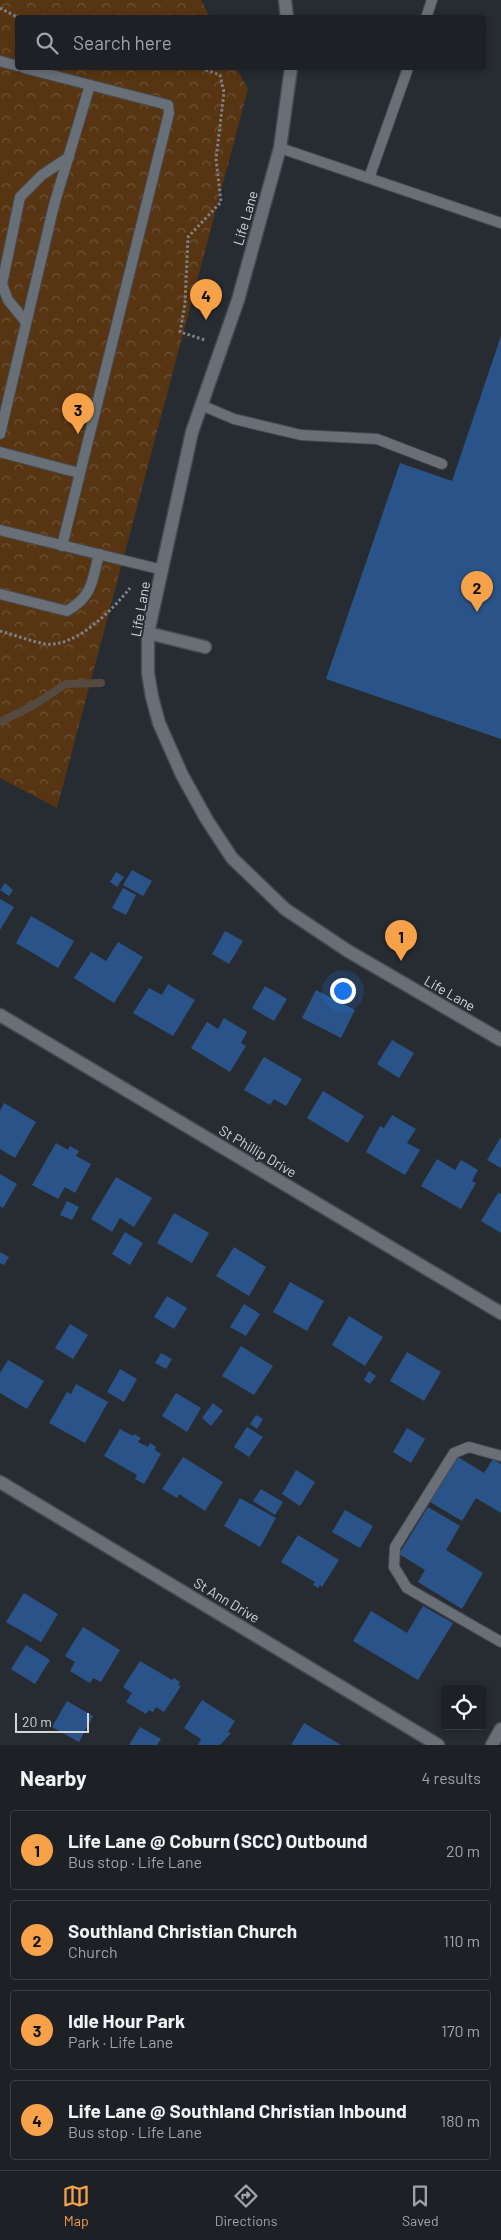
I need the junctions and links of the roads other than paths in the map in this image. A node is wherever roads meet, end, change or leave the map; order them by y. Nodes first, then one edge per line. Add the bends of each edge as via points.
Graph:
1 (285, 0) edge
2 (432, 0) edge
3 (287, 15) edge
4 (427, 15) edge
5 (0, 61) edge
6 (15, 65) edge
7 (32, 70) edge
8 (290, 70) edge
9 (407, 70) edge
10 (90, 85) junction
11 (280, 148) junction
12 (69, 157) junction
13 (369, 178) junction
14 (501, 223) edge
15 (26, 322) junction
16 (201, 404) junction
17 (0, 434) edge
18 (0, 452) edge
19 (442, 464) dead end
20 (79, 473) junction
21 (0, 530) edge
22 (62, 546) junction
23 (99, 554) junction
24 (162, 570) junction
25 (0, 594) edge
26 (148, 633) junction
27 (205, 647) dead end
28 (0, 1015) edge
29 (501, 1040) edge
30 (501, 1313) edge
31 (501, 1456) edge
32 (0, 1482) edge
33 (501, 1642) edge
34 (501, 1729) edge
35 (438, 1745) edge
36 (492, 1745) edge

1 - 3 street
2 - 4 lane
5 - 6 lane
7 - 10 lane
8 - 11 street, Life Lane
9 - 13 lane
10 - 12 lane
10 - 20 lane via 168,105 169,113
11 - 13 lane
11 - 16 street, Life Lane via 238,300
12 - 15 lane
12 - 15 lane via 42,175 20,197 2,284 8,300
13 - 14 lane
15 - 17 lane
16 - 19 lane via 234,419 301,435 377,439
16 - 24 street, Life Lane
18 - 20 lane
20 - 22 lane
21 - 22 lane
22 - 23 lane
23 - 24 lane
23 - 25 lane via 89,592 81,604 67,612
24 - 26 street, Life Lane
26 - 27 street
26 - 29 street, Life Lane via 148,672 158,723 186,783 232,858 285,909 348,951
28 - 30 street, St Phillip Drive
31 - 33 lane via 469,1447 454,1453 395,1547 394,1567 407,1588
32 - 35 street, St Ann Drive
34 - 36 street

